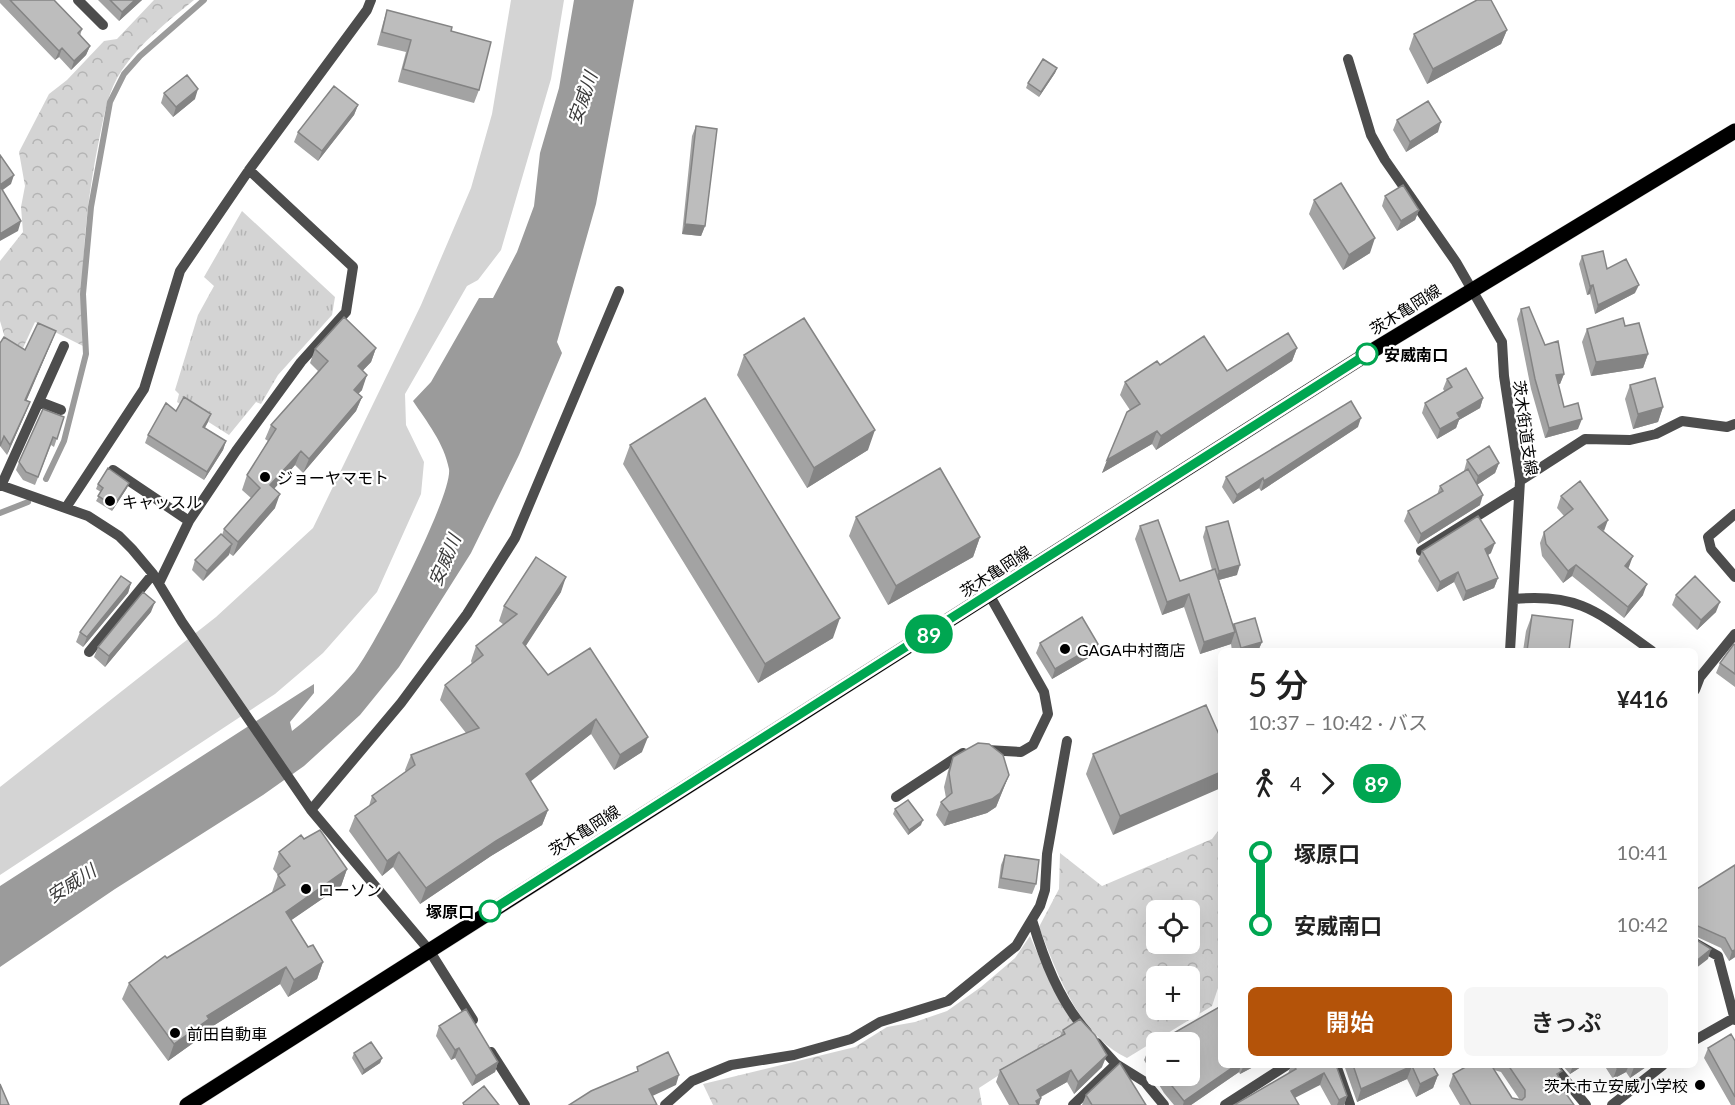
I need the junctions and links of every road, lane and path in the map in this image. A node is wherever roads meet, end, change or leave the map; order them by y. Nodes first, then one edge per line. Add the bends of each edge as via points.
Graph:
1 (78, 0) edge
2 (371, 0) edge
3 (103, 25) dead end
4 (1348, 59) dead end
5 (1735, 131) edge
6 (249, 170) junction
7 (1472, 290) junction
8 (620, 291) dead end
9 (63, 346) dead end
10 (40, 402) junction
11 (61, 410) dead end
12 (1735, 424) edge
13 (113, 470) edge
14 (1, 485) edge
15 (1519, 486) junction
16 (67, 506) junction
17 (1735, 514) edge
18 (189, 521) junction
19 (1421, 551) edge
20 (1735, 577) edge
21 (156, 579) junction
22 (990, 596) junction
23 (1515, 599) junction
24 (1735, 634) edge
25 (1510, 648) edge
26 (1648, 648) edge
27 (89, 652) dead end
28 (1698, 675) edge
29 (1067, 741) dead end
30 (896, 797) dead end
31 (311, 810) junction
32 (1032, 920) junction
33 (1698, 946) edge
34 (429, 950) junction
35 (1735, 1019) edge
36 (1698, 1038) edge
37 (1116, 1064) junction
38 (1282, 1068) edge
39 (1337, 1068) edge
40 (1555, 1068) edge
41 (1659, 1068) edge
42 (517, 1099) edge
43 (187, 1105) edge
44 (525, 1105) edge
45 (664, 1105) edge
46 (1072, 1105) edge
47 (1164, 1105) edge
48 (1225, 1105) edge
49 (1350, 1105) edge
50 (1586, 1105) edge
51 (1612, 1105) edge

1 - 3 street
2 - 6 street
4 - 7 street, 茨木街道支線 via 1371,135
5 - 7 main road, 茨木亀岡線
6 - 16 street via 180,271 144,389
6 - 18 street via 352,267 346,312 301,362
7 - 15 street, 茨木街道支線 via 1502,342
7 - 22 main road, 茨木亀岡線
8 - 31 street via 515,538 467,614 401,703
9 - 10 street
10 - 11 street
10 - 14 street
12 - 15 street via 1727,427 1682,421 1656,434 1630,440 1585,440
13 - 18 street
14 - 16 street
15 - 19 street
15 - 23 street, 茨木街道支線
16 - 21 street via 119,536
17 - 20 street via 1708,537 1712,549
18 - 21 street
21 - 27 street
21 - 31 street
22 - 30 street via 1044,692 1048,714 1033,745 1021,752 972,749
22 - 34 main road, 茨木亀岡線
23 - 25 street, 茨木街道支線
23 - 26 street via 1546,596 1573,600
24 - 28 street
29 - 32 street via 1047,854 1045,890
31 - 34 street
32 - 37 street via 1058,988 1079,1023
32 - 45 street via 1016,946 948,1001 880,1022 851,1039 722,1069 692,1081
33 - 35 street via 1718,956
34 - 42 street
34 - 43 main road, 茨木亀岡線
35 - 36 street
37 - 46 street
37 - 47 street via 1145,1082
38 - 48 street
39 - 49 street
40 - 50 street
41 - 51 street
42 - 44 street

